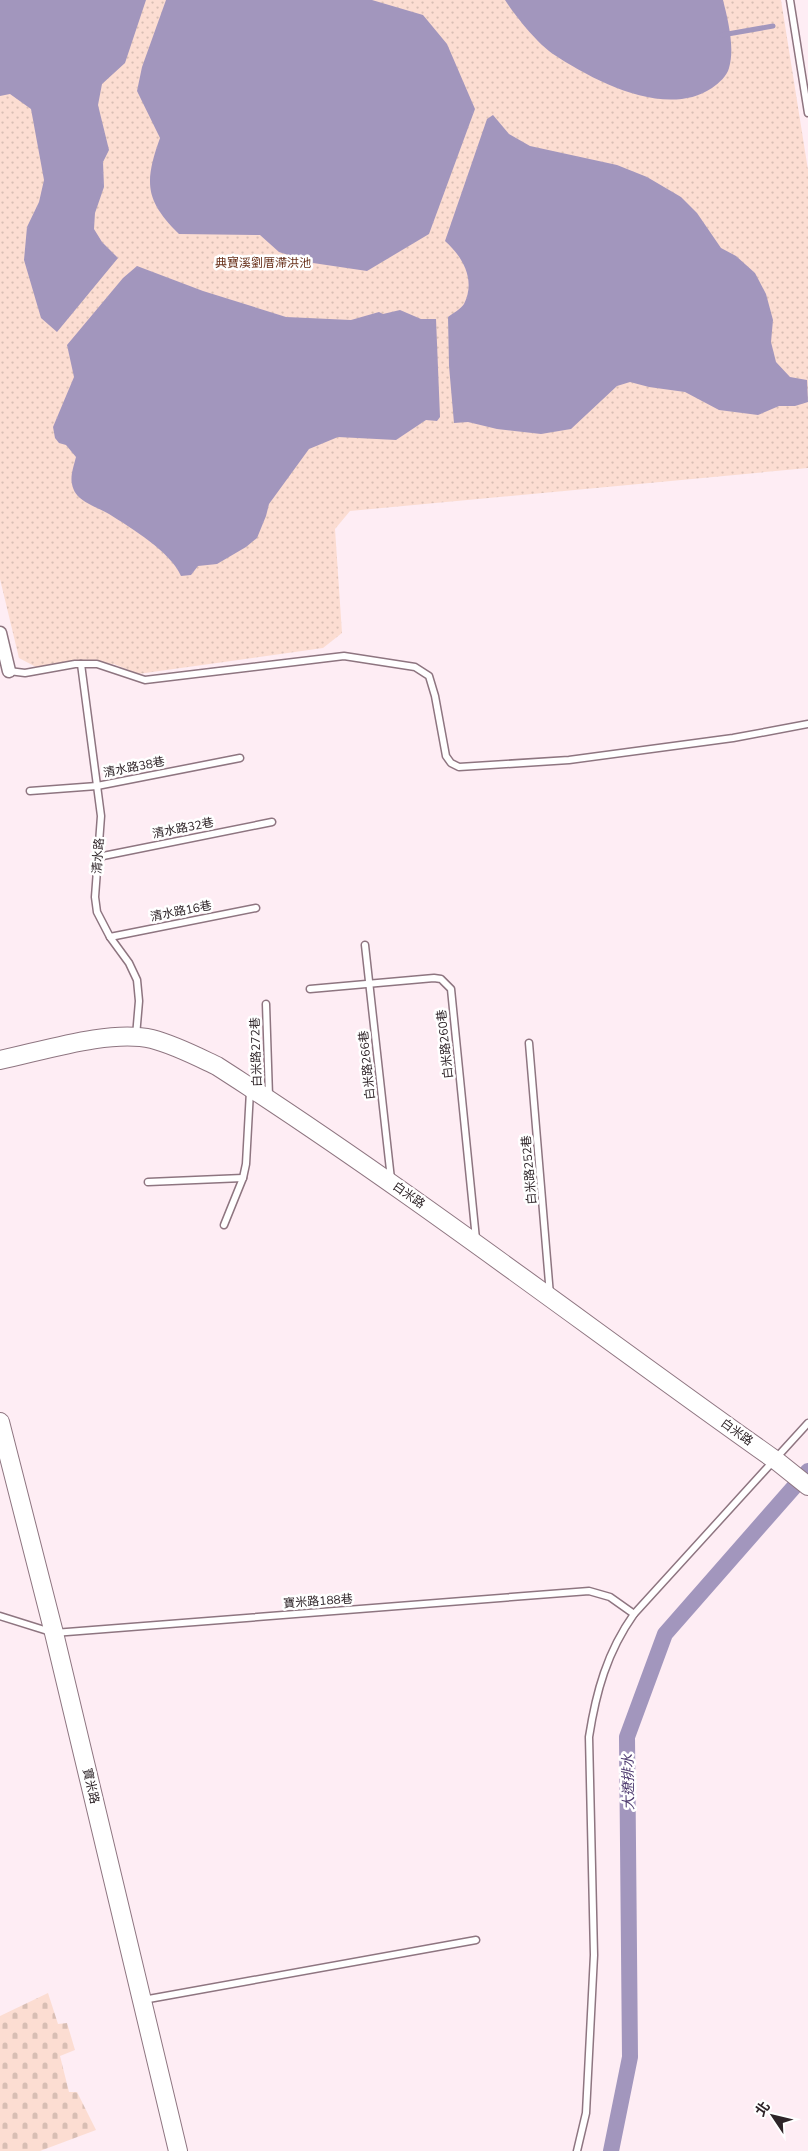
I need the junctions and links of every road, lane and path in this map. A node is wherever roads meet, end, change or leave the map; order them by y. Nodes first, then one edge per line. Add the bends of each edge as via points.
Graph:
1 (790, 0) edge
2 (808, 113) edge
3 (0, 633) edge
4 (81, 664) junction
5 (9, 671) joint
6 (808, 724) edge
7 (240, 758) dead end
8 (97, 786) junction
9 (30, 791) dead end
10 (272, 822) dead end
11 (98, 857) junction
12 (256, 908) dead end
13 (110, 937) junction
14 (365, 946) dead end
15 (369, 984) junction
16 (310, 989) dead end
17 (266, 1004) dead end
18 (136, 1037) junction
19 (530, 1043) dead end
20 (0, 1060) edge
21 (250, 1088) junction
22 (269, 1100) junction
23 (243, 1178) junction
24 (148, 1182) dead end
25 (391, 1183) junction
26 (224, 1224) dead end
27 (476, 1243) junction
28 (550, 1296) junction
29 (0, 1422) edge
30 (808, 1422) edge
31 (777, 1460) junction
32 (808, 1486) edge
33 (634, 1614) junction
34 (0, 1616) edge
35 (54, 1633) junction
36 (476, 1940) dead end
37 (142, 2000) junction
38 (178, 2151) edge
39 (577, 2151) edge

1 - 2 lane
3 - 5 street
4 - 5 lane via 25,673
4 - 6 lane via 96,664 144,680 344,656 415,667 429,676 436,696 446,756 459,767 569,760 733,738
4 - 8 lane, 清水路
7 - 8 lane, 清水路38巷
8 - 9 lane, 清水路38巷
8 - 11 lane, 清水路 via 101,816
10 - 11 lane, 清水路32巷
11 - 13 lane, 清水路 via 97,912
12 - 13 lane, 清水路16巷
13 - 18 lane, 清水路 via 137,980 140,1000
14 - 15 lane, 白米路266巷
15 - 16 lane, 白米路260巷
15 - 25 lane, 白米路266巷
15 - 27 lane, 白米路260巷 via 441,979 451,989
17 - 22 lane, 白米路272巷
18 - 20 street, 白米路 via 88,1042
18 - 21 street, 白米路 via 187,1051
19 - 28 lane, 白米路252巷
21 - 22 street, 白米路
21 - 23 lane
22 - 25 street, 白米路
23 - 24 lane
23 - 26 lane
25 - 27 street, 白米路
27 - 28 street, 白米路
28 - 31 street, 白米路
29 - 35 street, 寶米路
30 - 31 lane
31 - 32 street, 白米路
31 - 33 lane
33 - 35 lane, 寶米路188巷 via 610,1597 589,1591
33 - 39 lane via 604,1669 589,1737 594,1955 586,2112
34 - 35 lane, 寶米路188巷
35 - 37 street, 寶米路
36 - 37 lane
37 - 38 street, 寶米路

